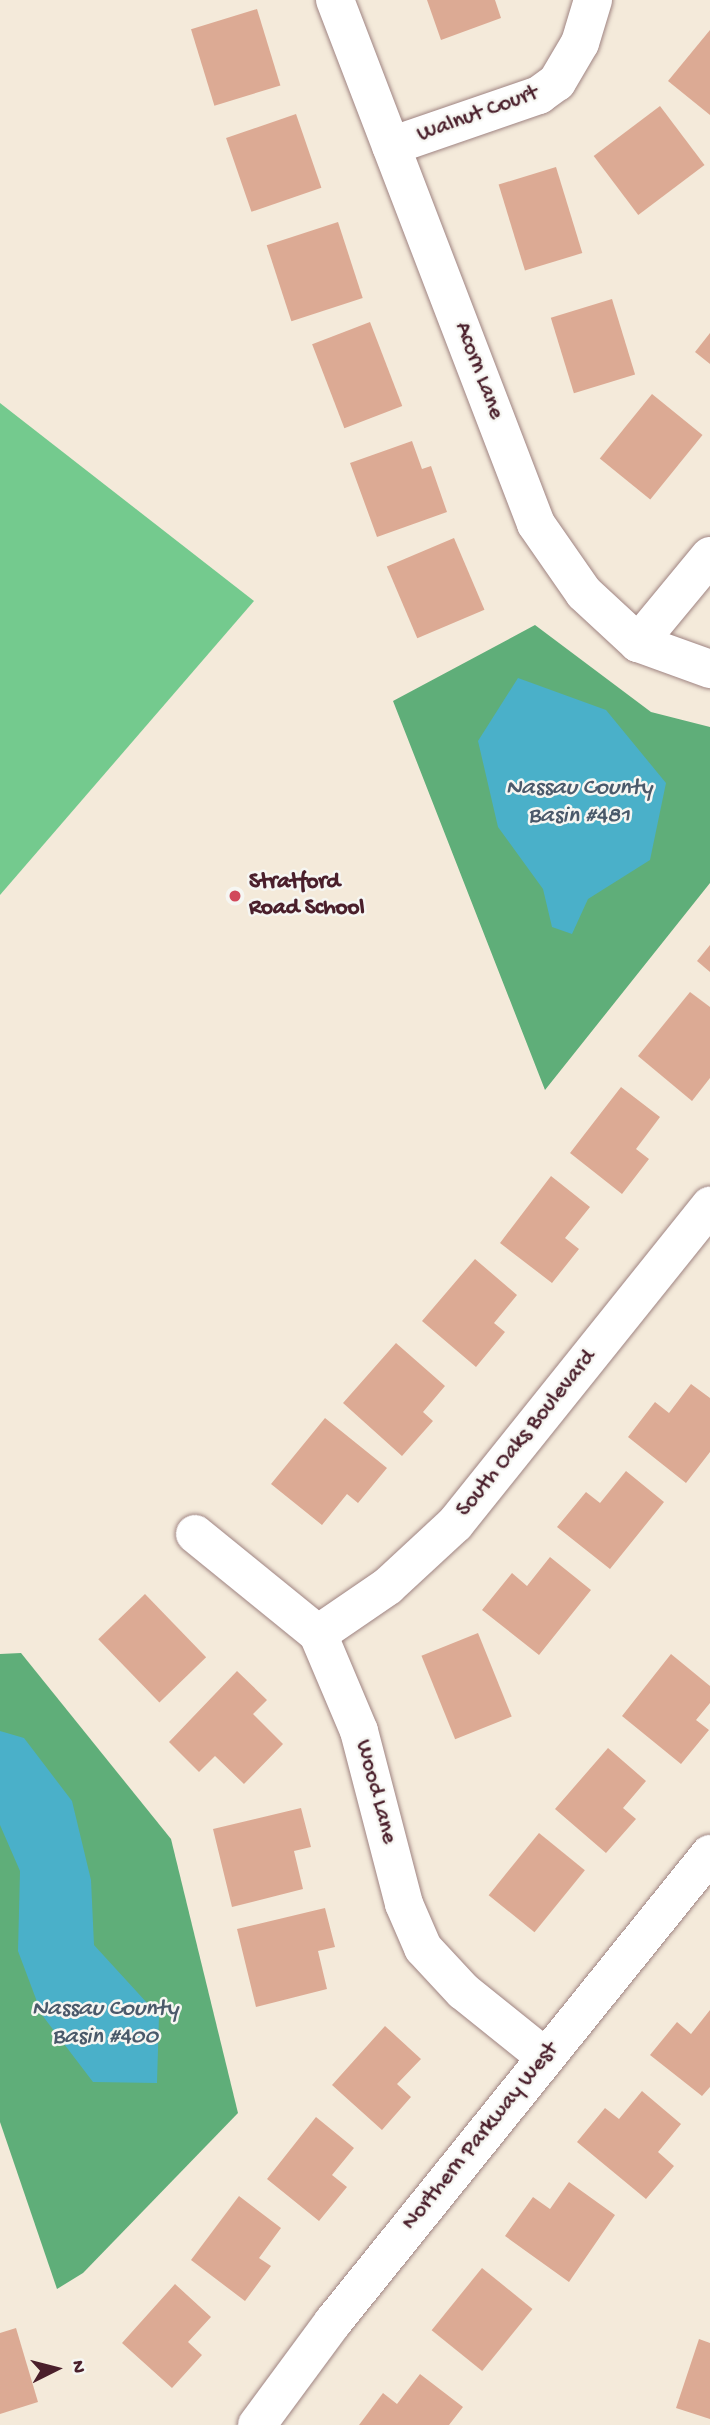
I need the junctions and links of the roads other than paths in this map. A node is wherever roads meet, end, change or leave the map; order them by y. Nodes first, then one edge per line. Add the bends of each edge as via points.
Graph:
1 (335, 0) edge
2 (593, 0) edge
3 (391, 146) junction
4 (710, 556) edge
5 (638, 643) junction
6 (710, 669) edge
7 (710, 1206) edge
8 (195, 1534) dead end
9 (318, 1634) junction
10 (710, 1854) edge
11 (545, 2057) junction
12 (257, 2425) edge

1 - 3 street, Acorn Lane
2 - 3 street, Walnut Court via 580,43 557,82 539,95
3 - 5 street, Acorn Lane via 536,524 584,593
4 - 5 street
5 - 6 street, Acorn Lane
7 - 9 street, South Oaks Boulevard via 455,1524 388,1586
8 - 9 street, Wood Lane
9 - 11 street, Wood Lane via 359,1731 404,1904 423,1948 463,1991
10 - 11 street, Northern Parkway West
11 - 12 street, Northern Parkway West

